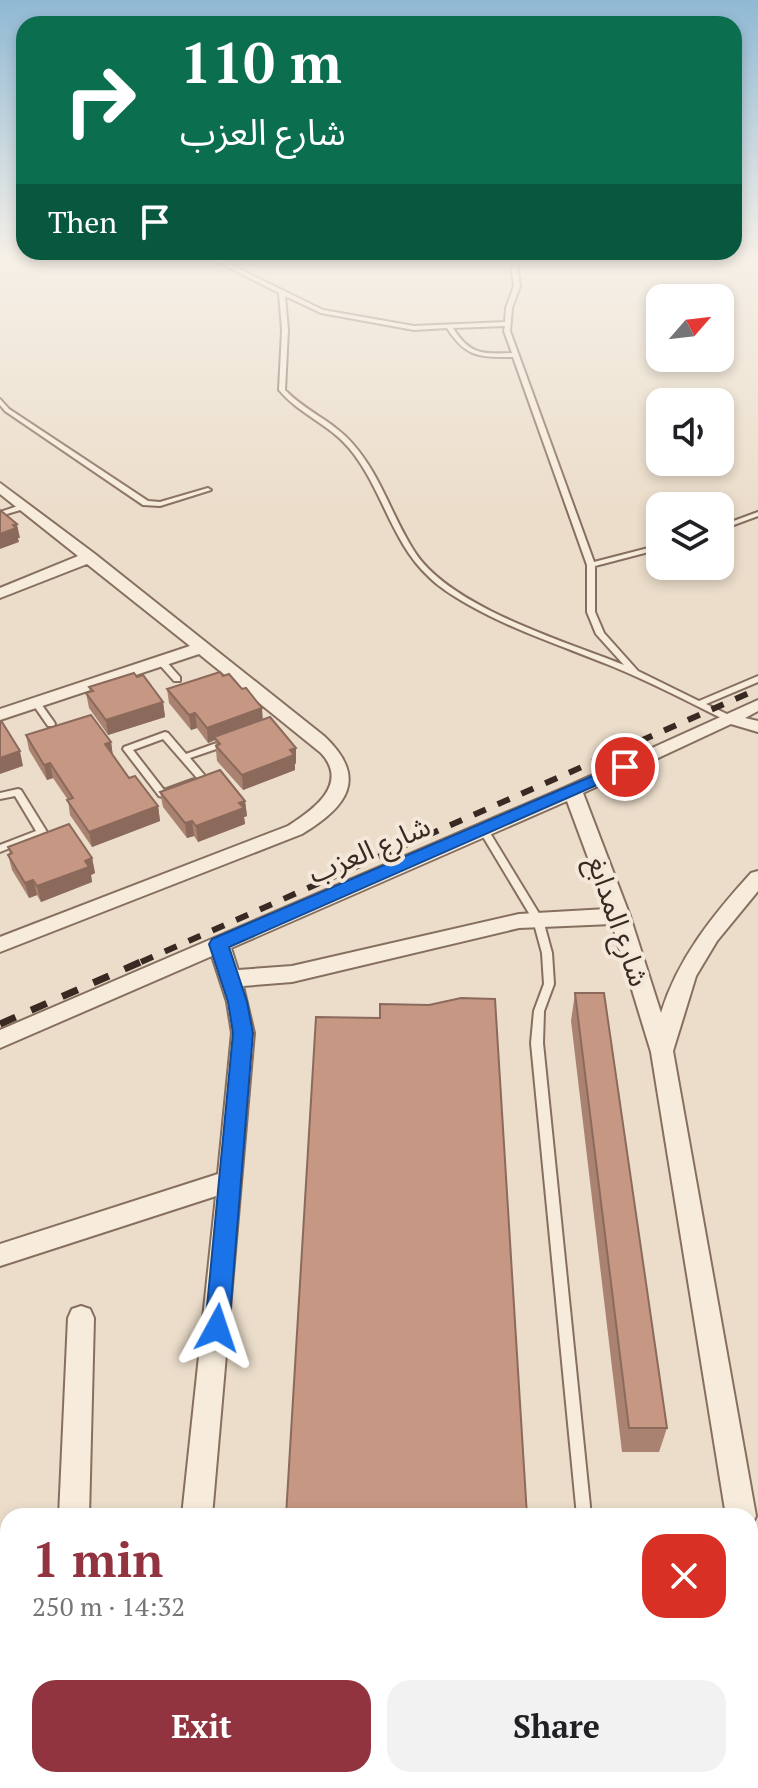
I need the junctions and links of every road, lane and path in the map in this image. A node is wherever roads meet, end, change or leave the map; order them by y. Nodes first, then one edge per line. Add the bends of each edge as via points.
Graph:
1 (284, 340) edge
2 (459, 340) edge
3 (511, 340) edge
4 (516, 355) junction
5 (0, 400) edge
6 (0, 487) edge
7 (208, 490) dead end
8 (24, 506) junction
9 (0, 514) edge
10 (758, 514) edge
11 (734, 523) edge
12 (646, 551) edge
13 (90, 557) junction
14 (591, 565) junction
15 (0, 593) edge
16 (203, 647) junction
17 (161, 661) junction
18 (635, 673) junction
19 (177, 679) dead end
20 (758, 679) edge
21 (36, 703) junction
22 (699, 704) junction
23 (758, 705) edge
24 (0, 715) edge
25 (728, 718) junction
26 (51, 724) edge
27 (758, 727) edge
28 (238, 738) edge
29 (185, 757) junction
30 (573, 791) junction
31 (0, 796) edge
32 (484, 830) junction
33 (0, 849) edge
34 (758, 878) edge
35 (620, 916) junction
36 (538, 920) junction
37 (219, 944) junction
38 (0, 945) edge
39 (230, 979) junction
40 (0, 1039) edge
41 (662, 1052) junction
42 (230, 1181) junction
43 (0, 1255) edge
44 (81, 1318) dead end
45 (74, 1508) edge
46 (198, 1508) edge
47 (583, 1508) edge
48 (740, 1508) edge

1 - 18 lane via 282,390 338,431 361,458 414,557 431,577 469,603
2 - 4 lane via 466,351 480,355
3 - 4 lane
4 - 14 lane
5 - 7 lane via 7,410 146,503
6 - 8 street
8 - 9 lane
8 - 13 street
10 - 11 lane
12 - 14 lane
13 - 15 street
13 - 16 street
14 - 18 lane via 595,623
16 - 17 street
16 - 38 street via 338,761 341,786 326,811 295,830
17 - 19 lane
17 - 21 street
18 - 22 lane
20 - 22 lane
21 - 24 street
21 - 26 lane
22 - 25 lane
23 - 25 street, شارع العزب
25 - 27 street
25 - 30 street, شارع العزب
28 - 29 lane
29 - 29 lane via 203,779 162,794 127,749 165,735
30 - 32 street, شارع العزب
30 - 35 street, شارع المدابغ
31 - 33 lane via 18,792 42,832
32 - 36 lane
32 - 37 street, شارع العزب
34 - 41 street, شارع المدابغ via 711,931 687,968
35 - 36 street
35 - 41 street, شارع المدابغ
36 - 39 street via 292,974
36 - 47 lane via 549,984 539,1011 537,1043
37 - 39 street
37 - 40 street, شارع العزب
39 - 42 street via 243,1033
41 - 48 street, شارع المدابغ
42 - 43 street
42 - 46 street
44 - 45 street

